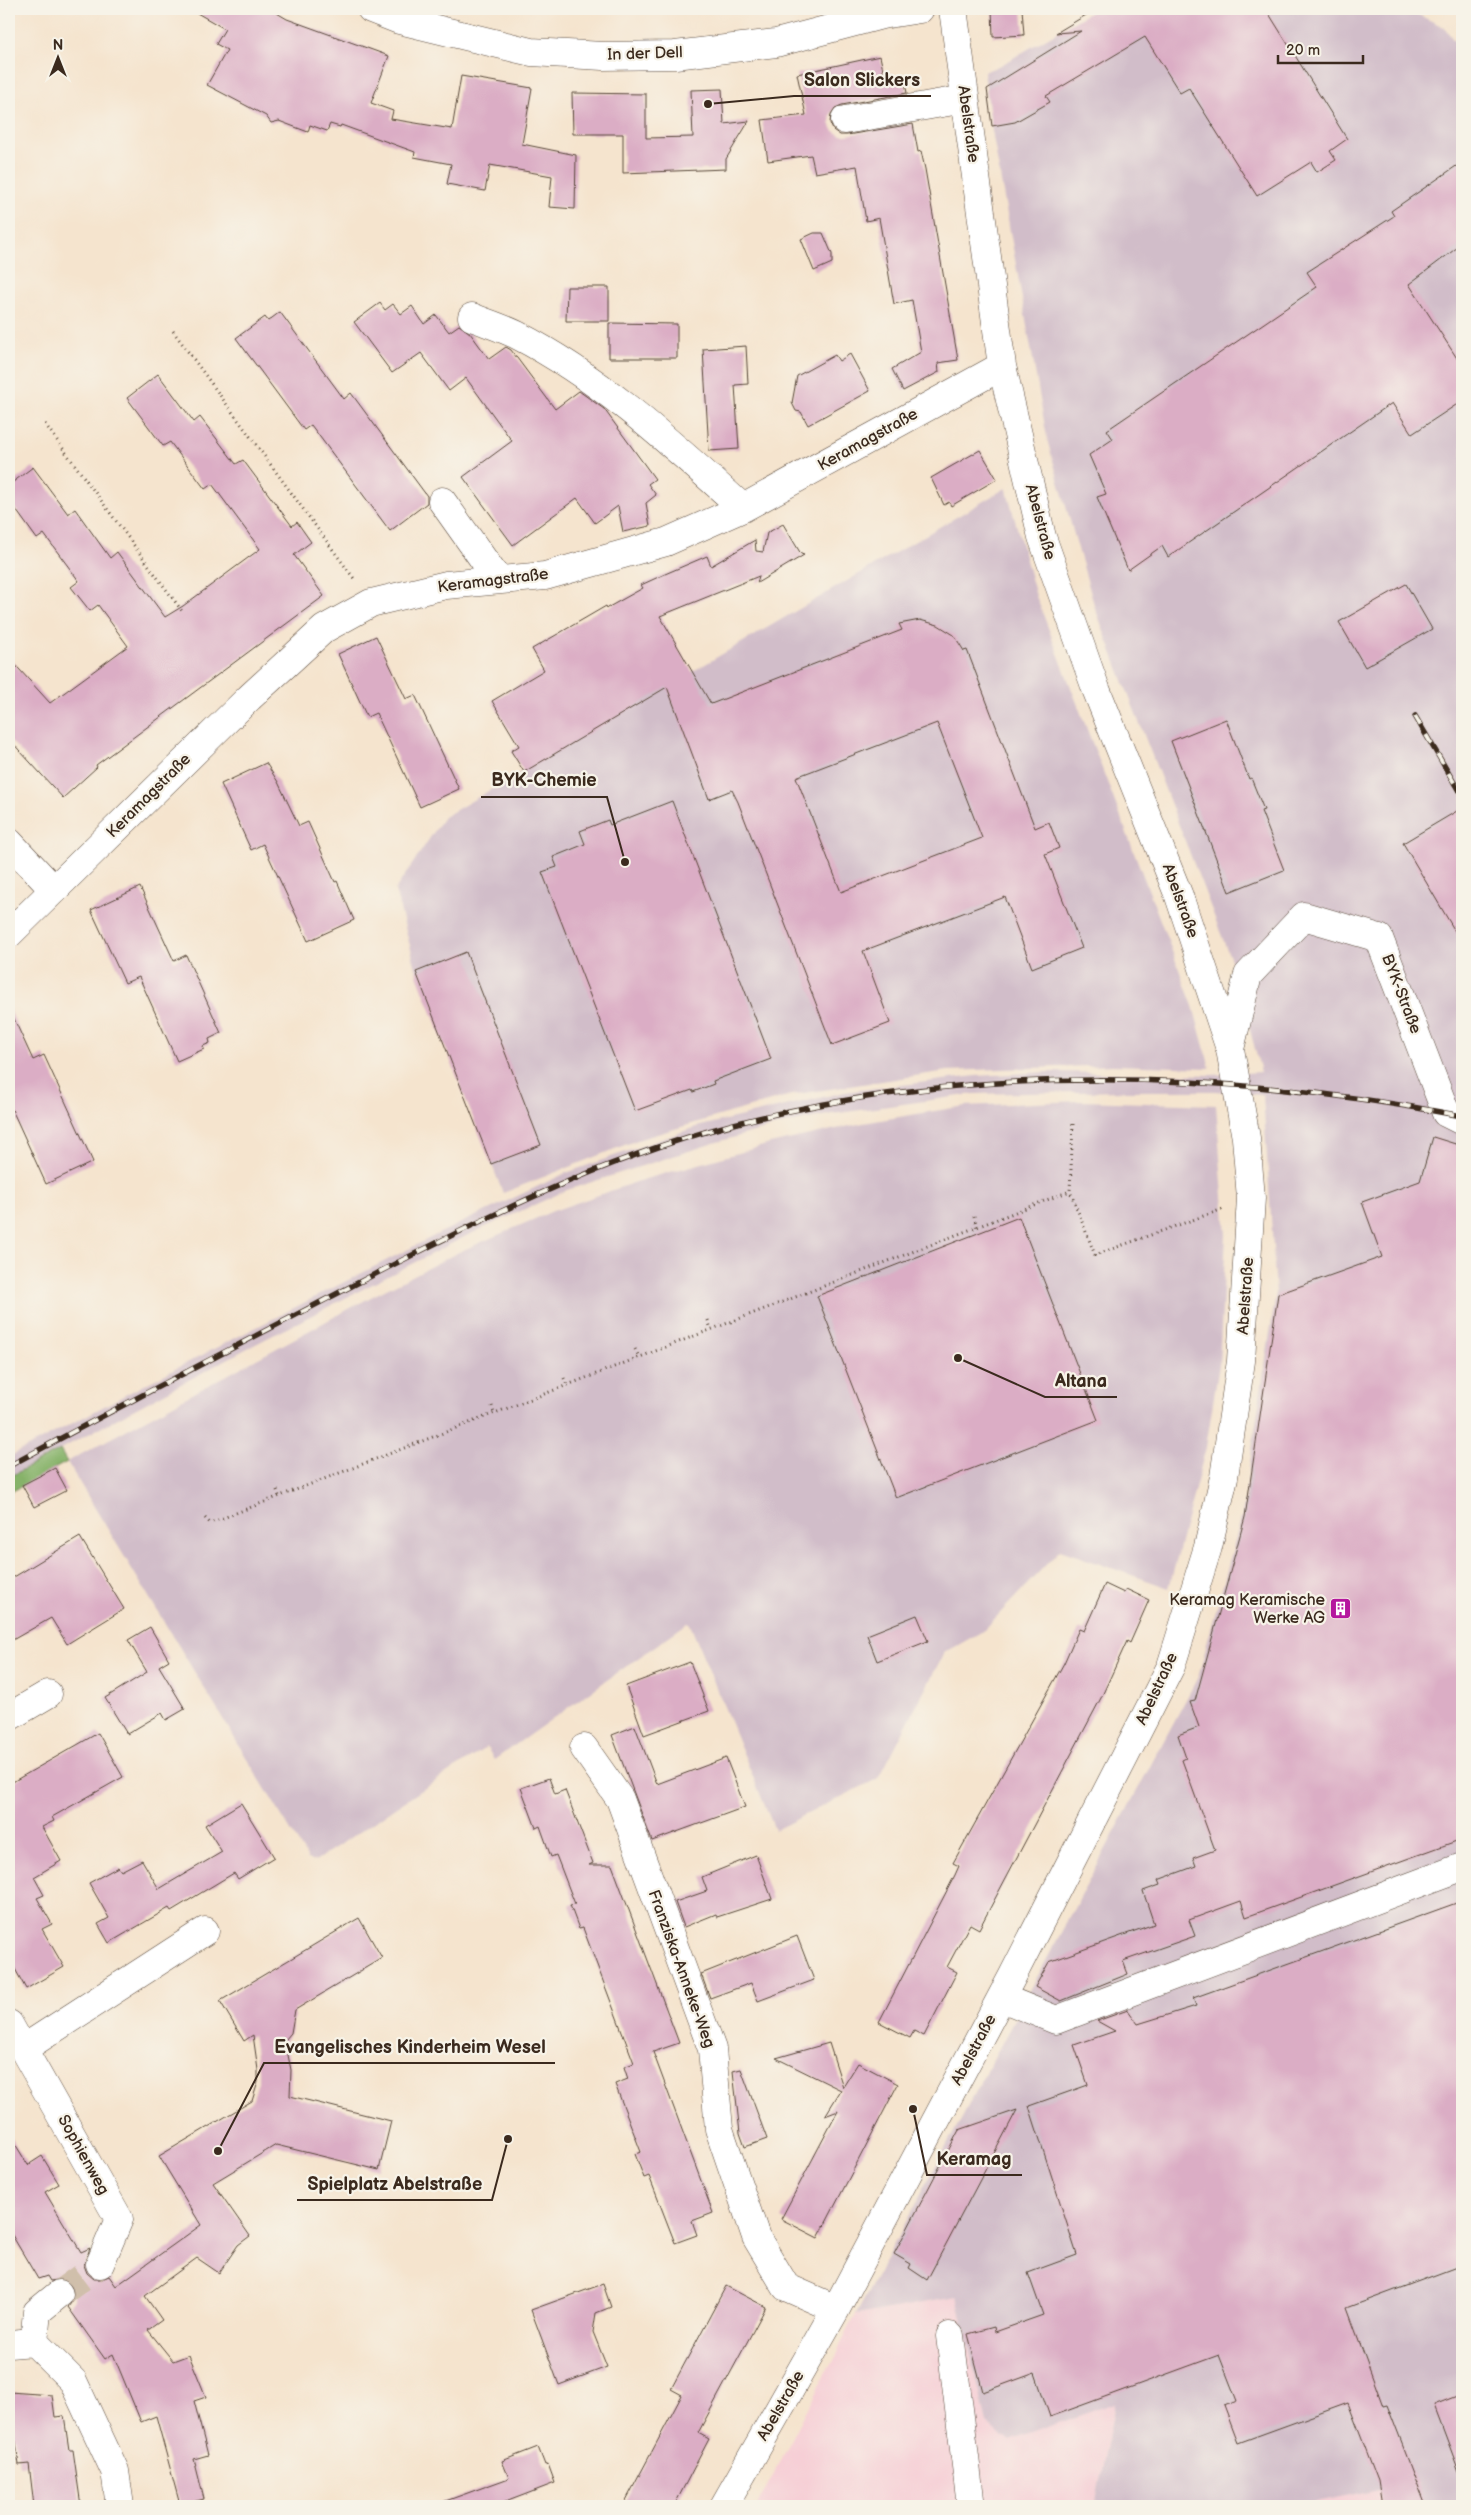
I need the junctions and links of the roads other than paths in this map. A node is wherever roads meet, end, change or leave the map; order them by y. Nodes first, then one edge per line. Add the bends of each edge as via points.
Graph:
1 (372, 9) edge
2 (920, 9) edge
3 (953, 9) edge
4 (965, 99) junction
5 (845, 120) dead end
6 (472, 317) dead end
7 (1002, 366) junction
8 (442, 501) dead end
9 (743, 508) junction
10 (498, 580) junction
11 (9, 842) edge
12 (54, 890) junction
13 (9, 934) edge
14 (1230, 1049) junction
15 (1462, 1121) edge
16 (48, 1694) dead end
17 (9, 1717) edge
18 (584, 1748) dead end
19 (1462, 1867) edge
20 (205, 1931) dead end
21 (1002, 1998) junction
22 (9, 2024) edge
23 (23, 2049) junction
24 (100, 2264) tunnel mouth
25 (59, 2294) tunnel mouth
26 (836, 2309) junction
27 (950, 2336) dead end
28 (21, 2343) edge
29 (120, 2506) edge
30 (724, 2506) edge
31 (972, 2506) edge

1 - 2 street, In der Dell via 398,20 531,52 602,56 675,55 776,43 882,15
3 - 4 street, Abelstraße
4 - 5 street
4 - 7 street, Abelstraße
6 - 9 street via 517,335 580,373 667,439
7 - 9 street, Keramagstraße
7 - 14 street, Abelstraße via 1042,537 1096,689 1179,896
8 - 10 street
9 - 10 street, Keramagstraße via 666,542 545,576
10 - 12 street, Keramagstraße via 446,584 372,603 324,630 249,698
11 - 12 street
12 - 13 street, Keramagstraße
14 - 15 street, BYK-Straße via 1248,976 1304,916 1379,938 1446,1113
14 - 21 street, Abelstraße via 1246,1138 1251,1198 1241,1361 1224,1477 1208,1547 1171,1666
16 - 17 street
18 - 26 street, Franziska-Anneke-Weg via 620,1799 712,2049 719,2129 756,2237 786,2287
19 - 21 street via 1056,2020
20 - 23 street
21 - 26 street, Abelstraße
22 - 23 street, Sophienweg
23 - 24 street, Sophienweg via 119,2219
25 - 28 street via 37,2312
26 - 30 street, Abelstraße
27 - 31 street
28 - 29 street via 73,2381 115,2471

